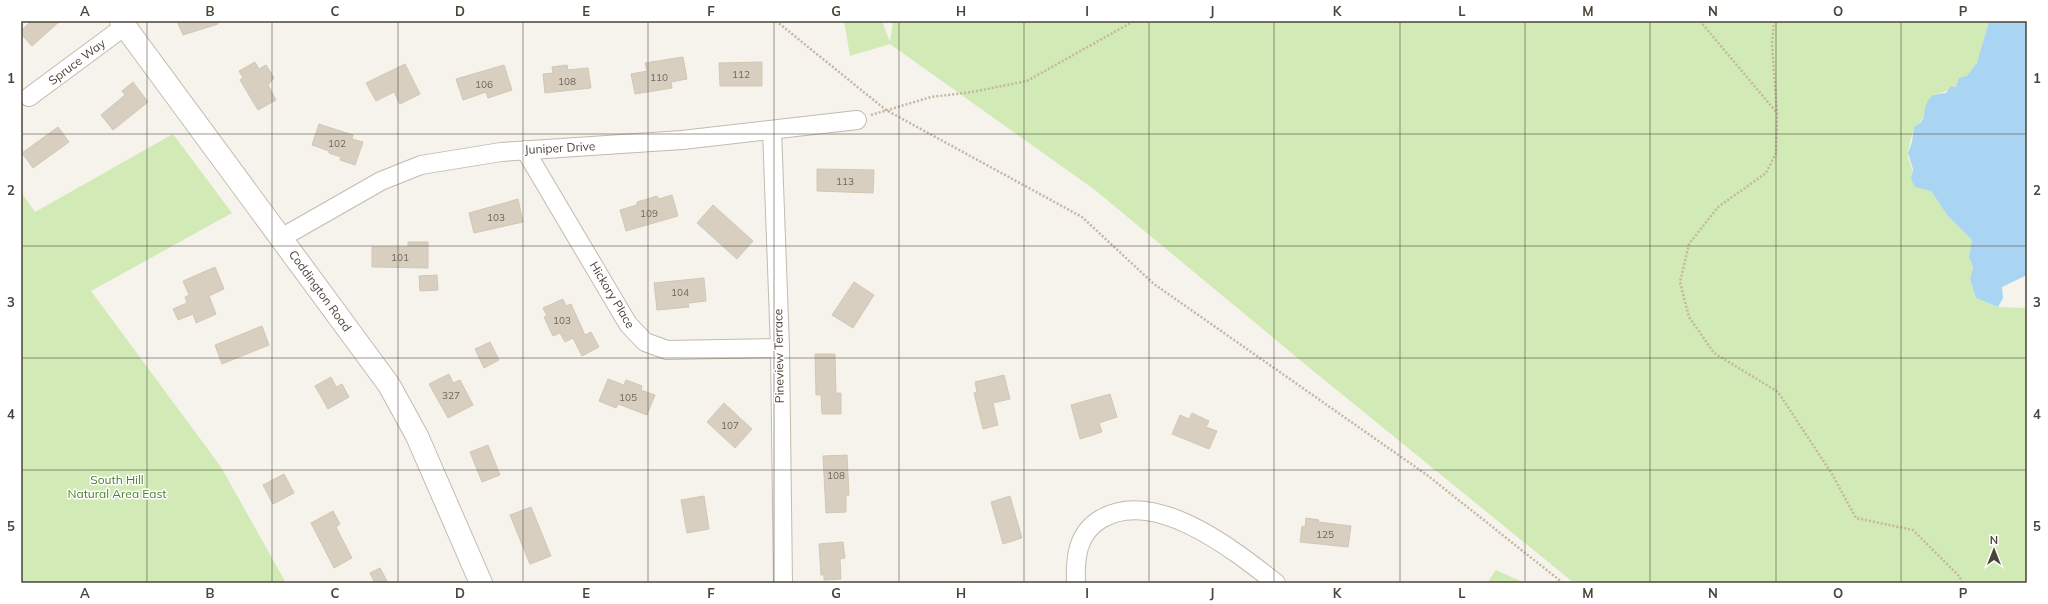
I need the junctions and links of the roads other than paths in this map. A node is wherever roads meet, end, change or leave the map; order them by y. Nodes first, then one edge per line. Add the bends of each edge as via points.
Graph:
1 (123, 24) edge
2 (29, 97) dead end
3 (857, 120) road end
4 (772, 130) junction
5 (525, 150) junction
6 (281, 238) junction
7 (780, 348) junction
8 (481, 583) edge
9 (783, 583) edge
10 (1076, 583) edge
11 (1276, 583) edge

1 - 2 street, Spruce Way
1 - 6 street, Coddington Road
3 - 4 street, Juniper Drive
4 - 5 street, Juniper Drive via 682,140
4 - 7 street, Pineview Terrace
5 - 6 street, Juniper Drive via 454,158 421,165 396,174
5 - 7 street, Hickory Place via 628,324 645,342 655,347 679,351
6 - 8 street, Coddington Road via 389,385 417,436
7 - 9 street, Pineview Terrace
10 - 11 street via 1077,550 1088,529 1107,515 1118,510 1130,509 1168,516 1197,528

